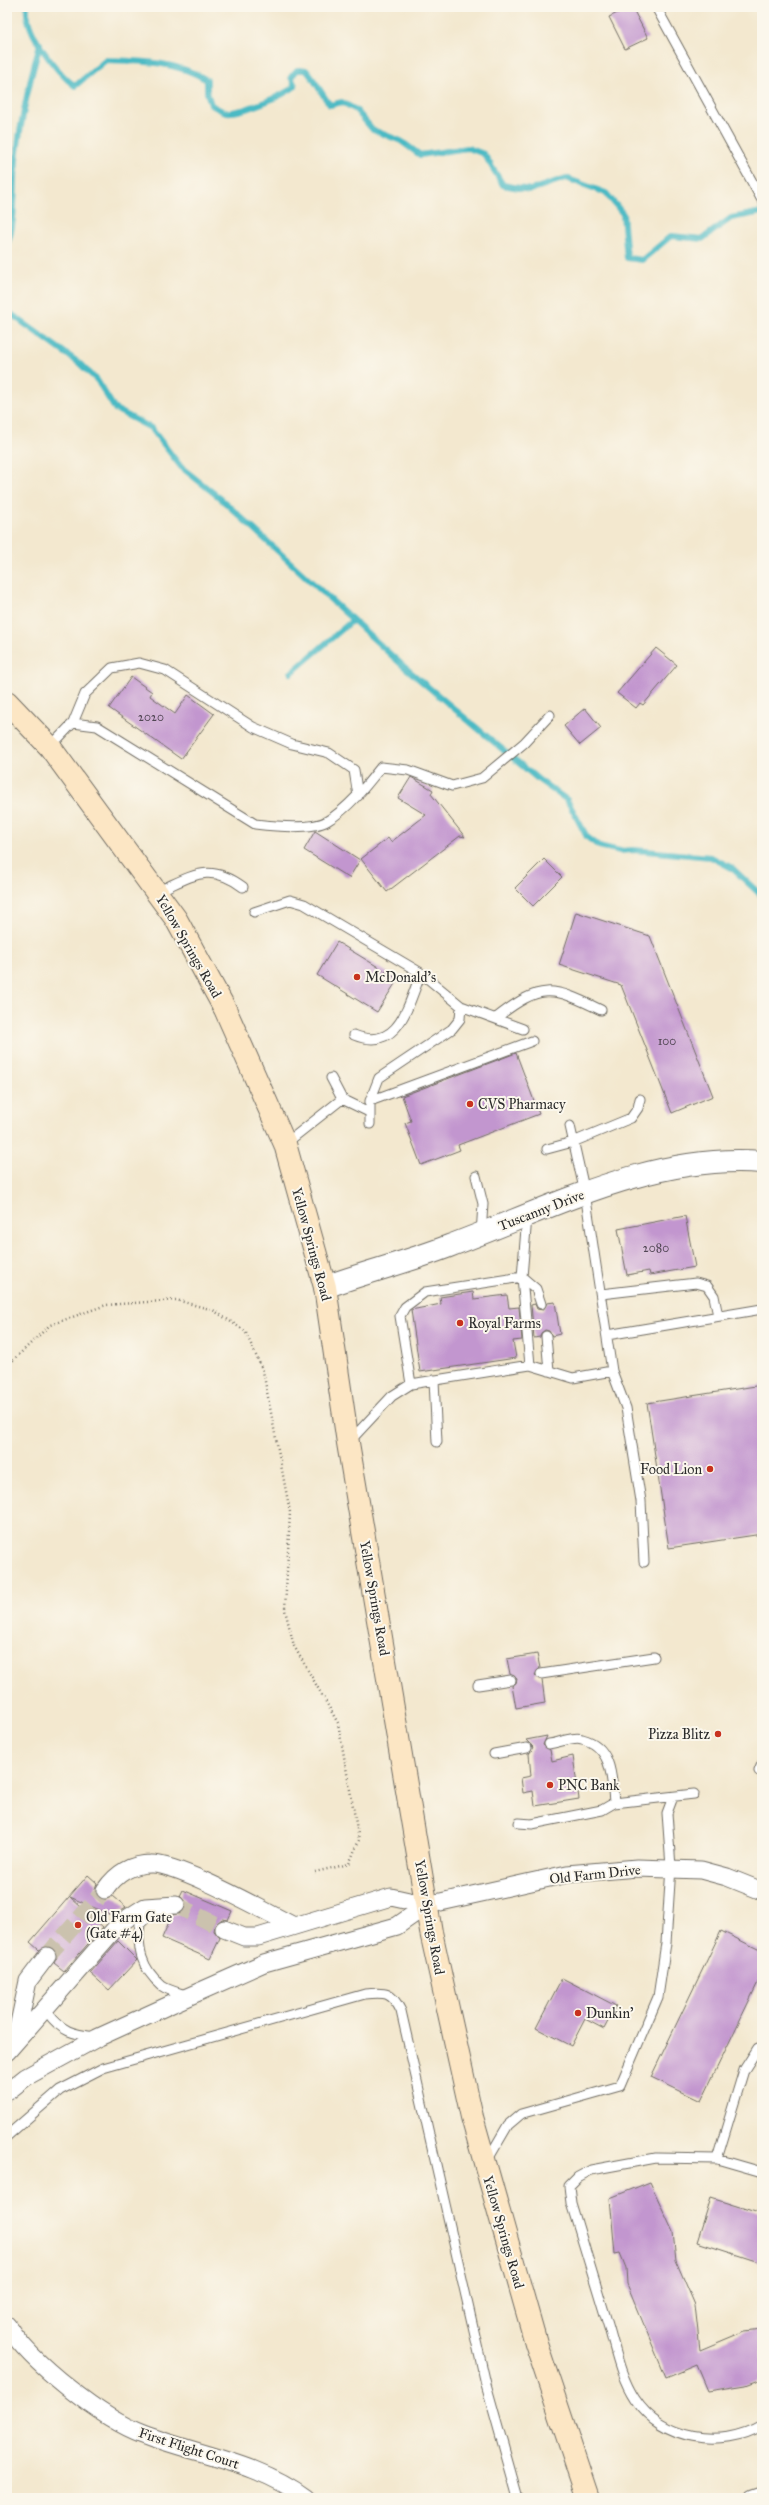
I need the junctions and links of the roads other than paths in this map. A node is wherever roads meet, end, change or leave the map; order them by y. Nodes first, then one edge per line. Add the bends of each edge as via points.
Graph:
1 (656, 7) edge
2 (762, 200) edge
3 (7, 702) edge
4 (550, 715) dead end
5 (73, 723) junction
6 (50, 748) junction
7 (358, 796) junction
8 (243, 887) dead end
9 (158, 890) junction
10 (254, 912) dead end
11 (421, 973) junction
12 (461, 1006) junction
13 (601, 1010) dead end
14 (496, 1018) junction
15 (523, 1029) dead end
16 (354, 1035) dead end
17 (532, 1041) dead end
18 (331, 1078) dead end
19 (342, 1099) junction
20 (640, 1099) dead end
21 (370, 1101) junction
22 (369, 1112) junction
23 (370, 1124) dead end
24 (570, 1126) dead end
25 (573, 1142) junction
26 (285, 1144) junction
27 (548, 1149) dead end
28 (762, 1162) edge
29 (476, 1176) dead end
30 (585, 1193) junction
31 (527, 1215) junction
32 (481, 1234) junction
33 (522, 1277) junction
34 (325, 1287) junction
35 (601, 1294) junction
36 (542, 1304) dead end
37 (762, 1309) edge
38 (718, 1316) junction
39 (607, 1335) junction
40 (546, 1336) dead end
41 (530, 1365) junction
42 (549, 1371) junction
43 (612, 1371) junction
44 (434, 1380) junction
45 (411, 1384) junction
46 (437, 1442) dead end
47 (348, 1443) junction
48 (644, 1562) dead end
49 (654, 1657) dead end
50 (541, 1674) dead end
51 (511, 1680) dead end
52 (478, 1685) dead end
53 (549, 1744) dead end
54 (527, 1748) dead end
55 (494, 1754) dead end
56 (694, 1794) dead end
57 (673, 1797) junction
58 (614, 1803) junction
59 (519, 1823) dead end
60 (671, 1867) junction
61 (105, 1890) tunnel mouth
62 (762, 1891) edge
63 (427, 1905) junction
64 (159, 1906) junction
65 (176, 1906) tunnel mouth
66 (294, 1926) junction
67 (224, 1929) tunnel mouth
68 (47, 1956) tunnel mouth
69 (189, 1996) junction
70 (50, 2004) junction
71 (97, 2038) junction
72 (762, 2047) edge
73 (11, 2048) edge
74 (7, 2092) edge
75 (7, 2136) edge
76 (717, 2159) junction
77 (485, 2165) junction
78 (762, 2172) edge
79 (7, 2325) edge
80 (762, 2425) edge
81 (762, 2495) edge
82 (306, 2498) edge
83 (518, 2498) edge
84 (588, 2498) edge
85 (753, 2498) edge

1 - 2 lane
3 - 6 main road, Yellow Springs Road
4 - 7 lane via 524,743 482,778 452,786 408,770 381,767
5 - 6 lane
5 - 7 lane via 97,726 255,824 285,827 326,822
5 - 7 lane via 85,694 112,668 139,663 166,670 253,727 292,744 329,753 354,770
6 - 9 main road, Yellow Springs Road
8 - 9 lane via 227,875 200,872
9 - 26 main road, Yellow Springs Road via 225,1009
10 - 11 lane via 290,900 304,904
11 - 12 lane
11 - 16 lane via 401,1022 394,1031 374,1040 365,1040
12 - 14 lane
12 - 21 lane via 460,1019 452,1029 379,1078
13 - 14 lane via 568,994 538,992 517,1002
14 - 15 lane
17 - 21 lane
18 - 19 lane
19 - 22 lane
19 - 26 lane
20 - 25 lane via 638,1108 631,1118
21 - 22 lane
22 - 23 lane
24 - 25 lane
25 - 27 lane
25 - 30 lane
26 - 34 main road, Yellow Springs Road
28 - 30 street, Tuscanny Drive via 687,1165 619,1180
29 - 32 lane via 483,1204
30 - 31 street, Tuscanny Drive
30 - 35 lane
31 - 32 street, Tuscanny Drive
31 - 33 lane
32 - 34 street, Tuscanny Drive
33 - 36 lane via 536,1290
33 - 41 lane
33 - 45 lane via 425,1292 405,1307 400,1316
34 - 47 main road, Yellow Springs Road
35 - 38 lane via 696,1283 707,1286 714,1296
35 - 39 lane
37 - 38 lane
38 - 39 lane
39 - 43 lane
40 - 42 lane
41 - 42 lane
41 - 44 lane
42 - 43 lane via 572,1378
43 - 48 lane via 626,1408 641,1501
44 - 45 lane
44 - 46 lane
45 - 47 lane via 392,1396
47 - 63 main road, Yellow Springs Road
49 - 50 lane
51 - 52 lane
53 - 58 lane via 581,1738 596,1746 607,1756
54 - 55 lane
56 - 57 lane
57 - 58 lane
57 - 60 lane via 667,1814
58 - 59 lane via 602,1810 532,1824
60 - 62 street, Old Farm Drive via 700,1870 742,1882
60 - 63 street, Old Farm Drive via 567,1874
60 - 77 lane via 666,1943 658,1998 620,2086 521,2114 508,2125
61 - 66 street via 112,1879 127,1868 151,1864 178,1870
63 - 66 street via 391,1897
63 - 69 street via 397,1926 264,1963
63 - 77 main road, Yellow Springs Road via 436,1955
64 - 65 street
64 - 69 lane via 140,1924 138,1945 146,1967 163,1986
64 - 70 street via 145,1907 120,1923
66 - 67 street via 258,1937 244,1937
68 - 73 street via 28,1981
69 - 71 street
70 - 71 lane via 48,2013 57,2026 75,2035
70 - 73 street
71 - 74 street via 26,2077
72 - 76 lane via 758,2048 744,2070
75 - 83 lane via 60,2090 103,2068 365,1994 384,1992 395,1998 401,2011 486,2384
76 - 78 lane
76 - 80 lane via 656,2158 591,2170 569,2186 571,2203 625,2381 648,2416 685,2434 712,2439 729,2438
77 - 84 main road, Yellow Springs Road via 536,2343
79 - 82 street, First Flight Court via 13,2335 54,2376 110,2417 142,2434 238,2462
81 - 85 street

